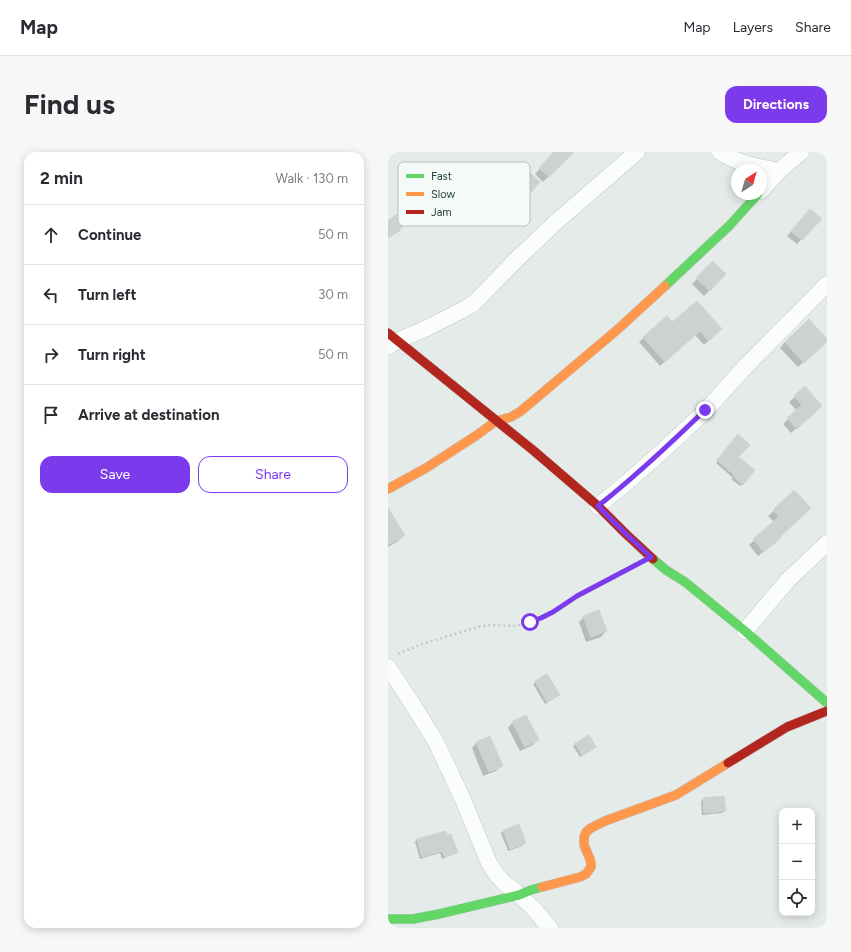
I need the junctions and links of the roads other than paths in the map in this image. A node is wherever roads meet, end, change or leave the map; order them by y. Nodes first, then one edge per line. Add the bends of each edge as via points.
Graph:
1 (637, 152) edge
2 (720, 152) edge
3 (801, 152) edge
4 (779, 171) junction
5 (767, 184) edge
6 (753, 200) edge
7 (827, 284) edge
8 (391, 340) edge
9 (496, 421) junction
10 (388, 489) edge
11 (598, 506) junction
12 (827, 543) edge
13 (745, 631) junction
14 (391, 661) edge
15 (827, 703) edge
16 (827, 711) edge
17 (519, 895) junction
18 (388, 919) edge
19 (550, 928) edge

1 - 8 street via 540,237 474,303 427,328
2 - 4 street via 749,165
3 - 4 street
4 - 5 street
6 - 9 street via 729,226 617,330 530,404 511,417
7 - 11 street via 667,447
8 - 9 street
9 - 10 street via 426,468
9 - 11 street
11 - 13 street via 666,570 685,582
12 - 13 street via 788,580
13 - 15 street
14 - 17 street via 436,742 489,863 504,883
16 - 17 street via 787,727 676,795 591,828 584,838 591,864 586,874
17 - 18 street via 413,919
17 - 19 street

